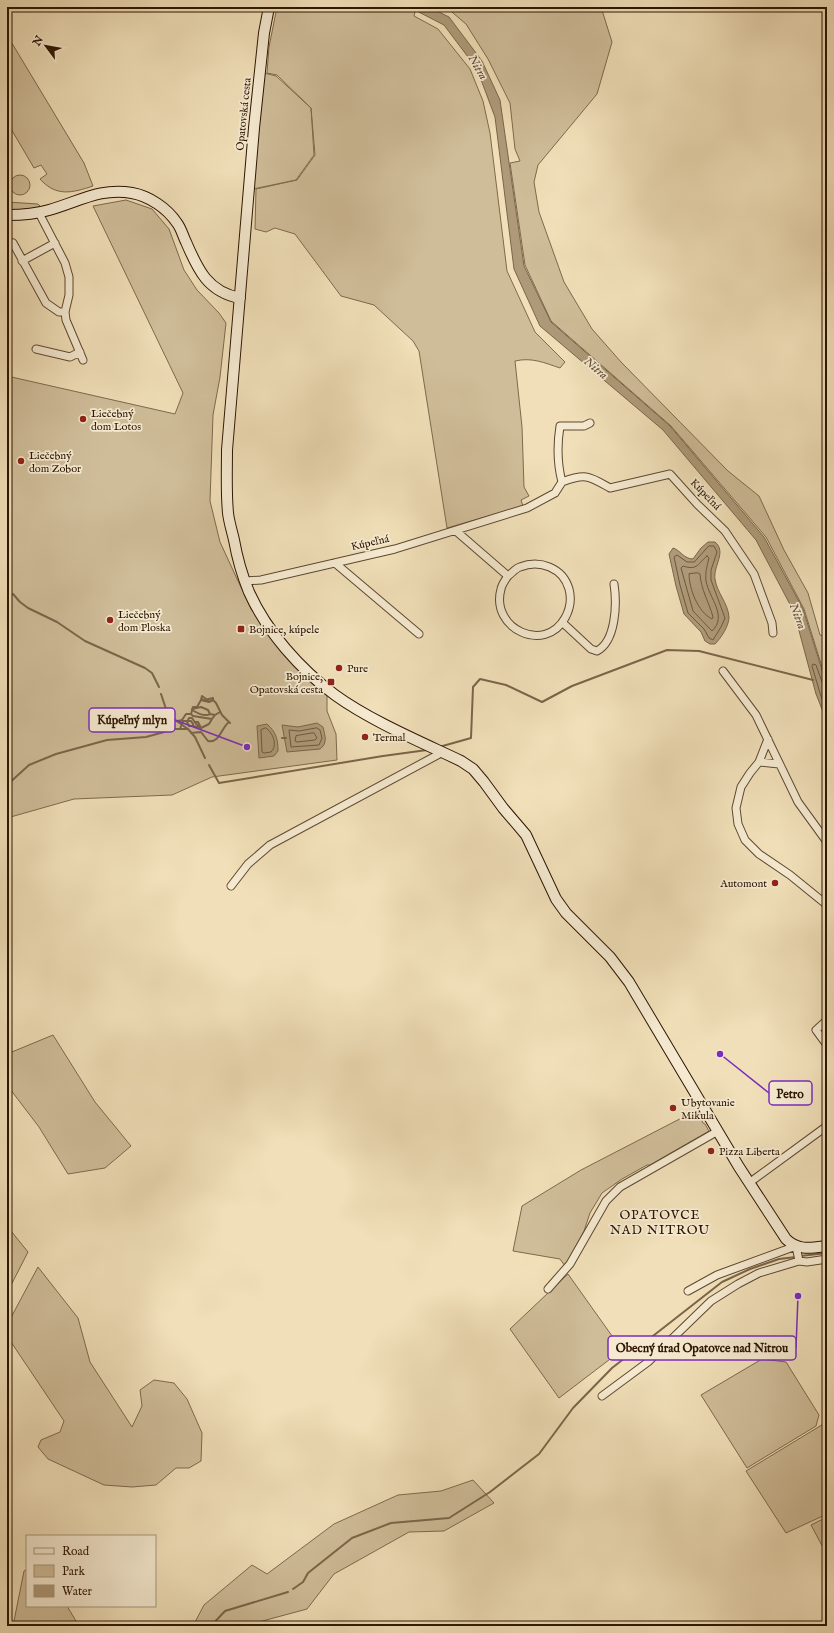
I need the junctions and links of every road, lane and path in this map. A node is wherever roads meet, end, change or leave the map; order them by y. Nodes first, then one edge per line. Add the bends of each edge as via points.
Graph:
1 (268, 7) edge
2 (39, 213) junction
3 (7, 215) edge
4 (55, 243) junction
5 (7, 246) edge
6 (22, 261) junction
7 (240, 298) junction
8 (65, 312) junction
9 (36, 349) dead end
10 (80, 352) junction
11 (83, 360) dead end
12 (590, 423) dead end
13 (562, 482) junction
14 (456, 531) junction
15 (335, 563) junction
16 (508, 576) junction
17 (245, 581) junction
18 (614, 584) dead end
19 (563, 623) junction
20 (773, 633) dead end
21 (419, 634) dead end
22 (723, 671) dead end
23 (768, 739) junction
24 (443, 752) junction
25 (760, 762) junction
26 (779, 764) junction
27 (827, 842) edge
28 (231, 886) dead end
29 (827, 905) edge
30 (827, 1020) edge
31 (827, 1045) edge
32 (827, 1126) edge
33 (718, 1131) junction
34 (749, 1183) junction
35 (827, 1246) edge
36 (798, 1254) junction
37 (827, 1259) edge
38 (548, 1289) dead end
39 (688, 1291) dead end
40 (602, 1396) dead end

1 - 7 street, Opatovská cesta
2 - 3 street
2 - 4 street
2 - 7 street via 98,193 132,192 145,197 168,212 177,223 196,266 209,283 226,295
4 - 6 street
4 - 8 street via 69,277 69,295
5 - 6 street via 13,243
6 - 8 street via 46,303 59,312
7 - 17 street, Opatovská cesta via 226,482 228,515
8 - 10 street
9 - 10 street via 70,357
10 - 11 street
12 - 13 street via 584,426 560,426 558,452
13 - 14 street, Kúpeľná via 555,493 526,508
13 - 20 street, Kúpeľná via 580,476 594,479 610,488 670,474 725,530 754,574 772,623
14 - 15 street, Kúpeľná
14 - 16 street
15 - 17 street, Kúpeľná via 261,580
15 - 21 street
16 - 19 street via 519,567 533,563 546,565 559,572 567,583 571,596 569,610
16 - 19 street via 501,588 499,602 502,616 511,627 524,634 538,636 551,632
17 - 24 street, Opatovská cesta via 258,608 280,641 313,676 336,695 371,717
18 - 19 street via 617,601 615,615 602,648 597,651 591,650
22 - 23 street via 756,715
23 - 25 street
23 - 26 street
24 - 28 street via 270,845 248,864
24 - 33 street via 473,769 526,835 556,899 566,913 610,957 629,982
25 - 26 street
25 - 29 street via 741,787 736,808 738,824 745,840 759,854
26 - 27 street via 798,802
30 - 31 street via 816,1030
32 - 34 street
33 - 34 street
33 - 38 street via 620,1187 606,1201 570,1264
34 - 36 street
35 - 36 street via 809,1248
36 - 37 street via 807,1262
36 - 39 street via 717,1275
36 - 40 street via 738,1284 711,1301 648,1362

